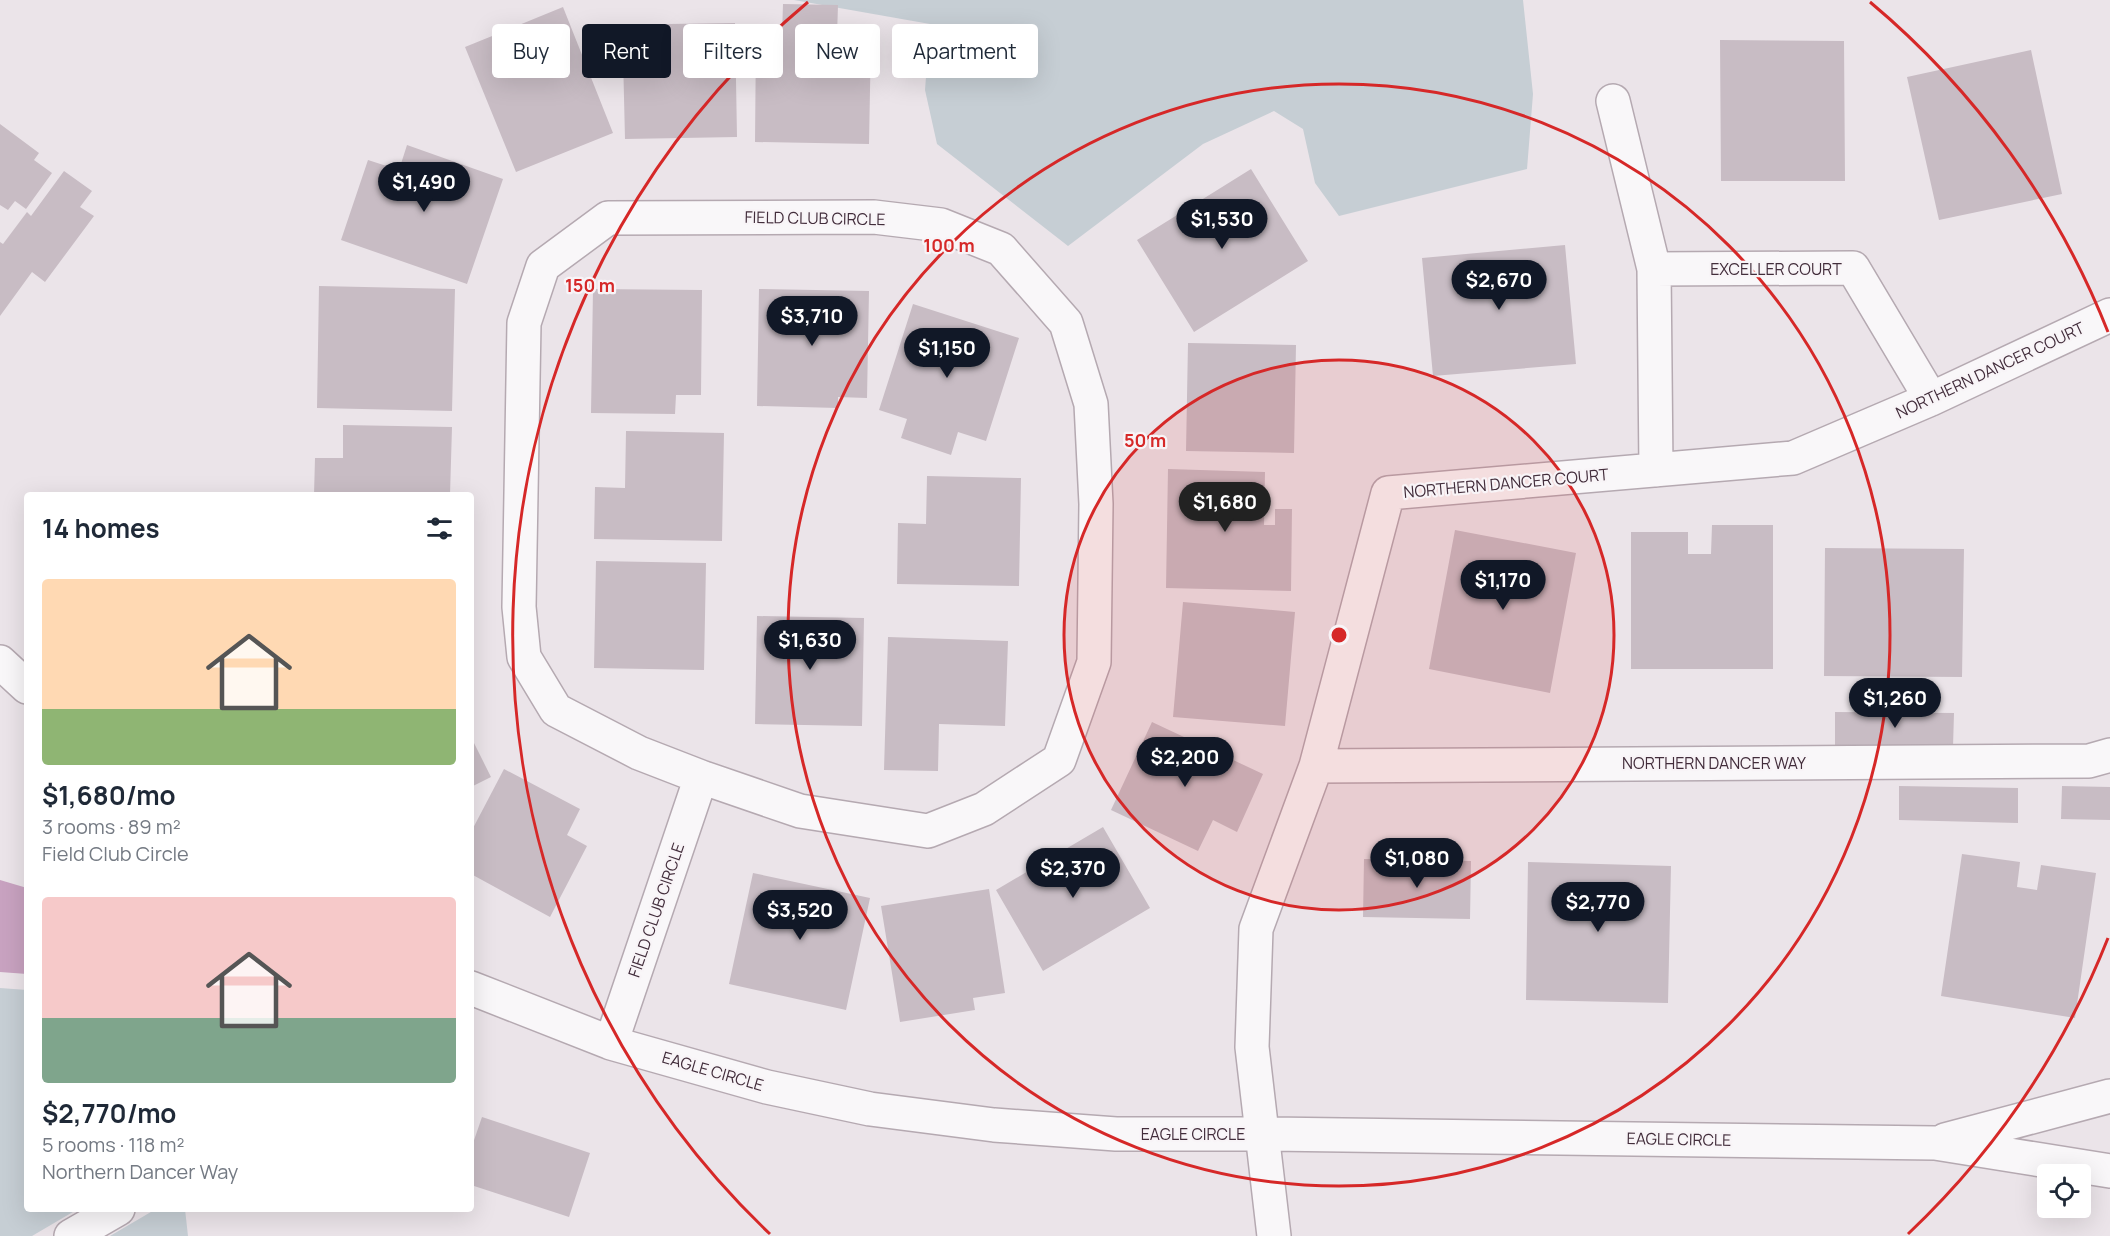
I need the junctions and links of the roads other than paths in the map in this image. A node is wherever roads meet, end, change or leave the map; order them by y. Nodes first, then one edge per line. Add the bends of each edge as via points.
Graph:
1 (1613, 101) dead end
2 (1654, 269) junction
3 (2110, 315) edge
4 (1930, 399) junction
5 (1656, 470) junction
6 (0, 662) edge
7 (24, 684) edge
8 (2110, 754) edge
9 (1317, 766) junction
10 (701, 777) junction
11 (474, 989) edge
12 (611, 1043) junction
13 (2110, 1096) edge
14 (1261, 1134) junction
15 (1935, 1143) junction
16 (2110, 1171) edge
17 (113, 1212) edge
18 (71, 1236) edge
19 (1274, 1236) edge

1 - 2 street
2 - 4 street, EXCELLER COURT via 1853,268
2 - 5 street
3 - 4 street, NORTHERN DANCER COURT
4 - 5 street, NORTHERN DANCER COURT via 1793,458
5 - 9 street, NORTHERN DANCER COURT via 1388,493
6 - 7 street
8 - 9 street, NORTHERN DANCER WAY via 2089,761
9 - 14 street, NORTHERN DANCER COURT via 1256,929 1252,1047
10 - 10 street, FIELD CLUB CIRCLE via 800,811 928,831 984,809 1059,760 1094,662 1096,504 1091,405 1066,323 1001,249 941,225 873,217 608,218 543,266 524,323 519,607 524,657 556,710 639,753
10 - 12 street, FIELD CLUB CIRCLE
11 - 12 street, EAGLE CIRCLE
12 - 14 street, EAGLE CIRCLE via 767,1087 870,1108 994,1125 1116,1134
13 - 15 street, EAGLE CIRCLE
14 - 15 street, EAGLE CIRCLE
14 - 19 street, NORTHERN DANCER COURT
15 - 16 street, EAGLE CIRCLE
17 - 18 street

